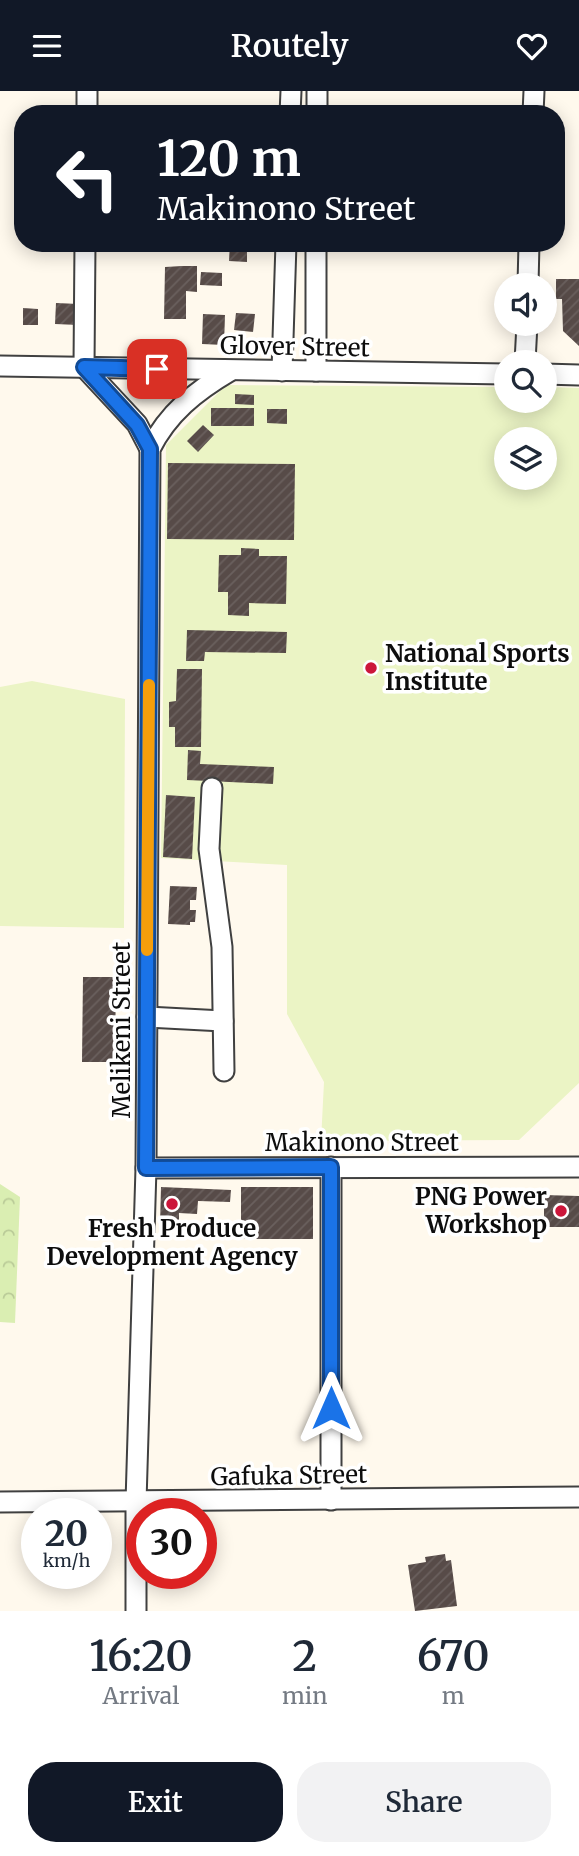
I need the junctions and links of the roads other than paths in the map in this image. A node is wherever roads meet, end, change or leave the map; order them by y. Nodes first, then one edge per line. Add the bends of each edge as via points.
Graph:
1 (85, 252) edge
2 (286, 252) edge
3 (316, 252) edge
4 (529, 252) edge
5 (528, 273) edge
6 (0, 366) edge
7 (84, 367) junction
8 (230, 371) junction
9 (282, 371) junction
10 (316, 371) junction
11 (494, 374) edge
12 (557, 374) edge
13 (579, 375) edge
14 (150, 449) junction
15 (212, 788) dead end
16 (147, 1017) junction
17 (223, 1021) junction
18 (224, 1071) dead end
19 (331, 1167) junction
20 (579, 1167) edge
21 (146, 1168) junction
22 (579, 1497) edge
23 (136, 1498) edge
24 (331, 1500) junction
25 (217, 1501) edge
26 (126, 1502) edge
27 (0, 1503) edge
28 (136, 1589) edge
29 (136, 1611) edge

1 - 7 street
2 - 9 street
3 - 10 street
4 - 5 street
6 - 7 street, Glover Street
7 - 8 street, Glover Street
7 - 14 street via 137,425
8 - 9 street, Glover Street
8 - 14 street via 192,394
9 - 10 street, Glover Street
10 - 11 street, Glover Street
12 - 13 street
14 - 16 street, Melikeni Street
15 - 17 street via 209,849 222,947
16 - 17 street
16 - 21 street, Melikeni Street
17 - 18 street
19 - 20 street, Makinono Street
19 - 21 street, Makinono Street
19 - 24 street
21 - 23 street, Melikeni Street
22 - 24 street, Gafuka Street
24 - 25 street, Gafuka Street
26 - 27 street, Gafuka Street
28 - 29 street, Melikeni Street

